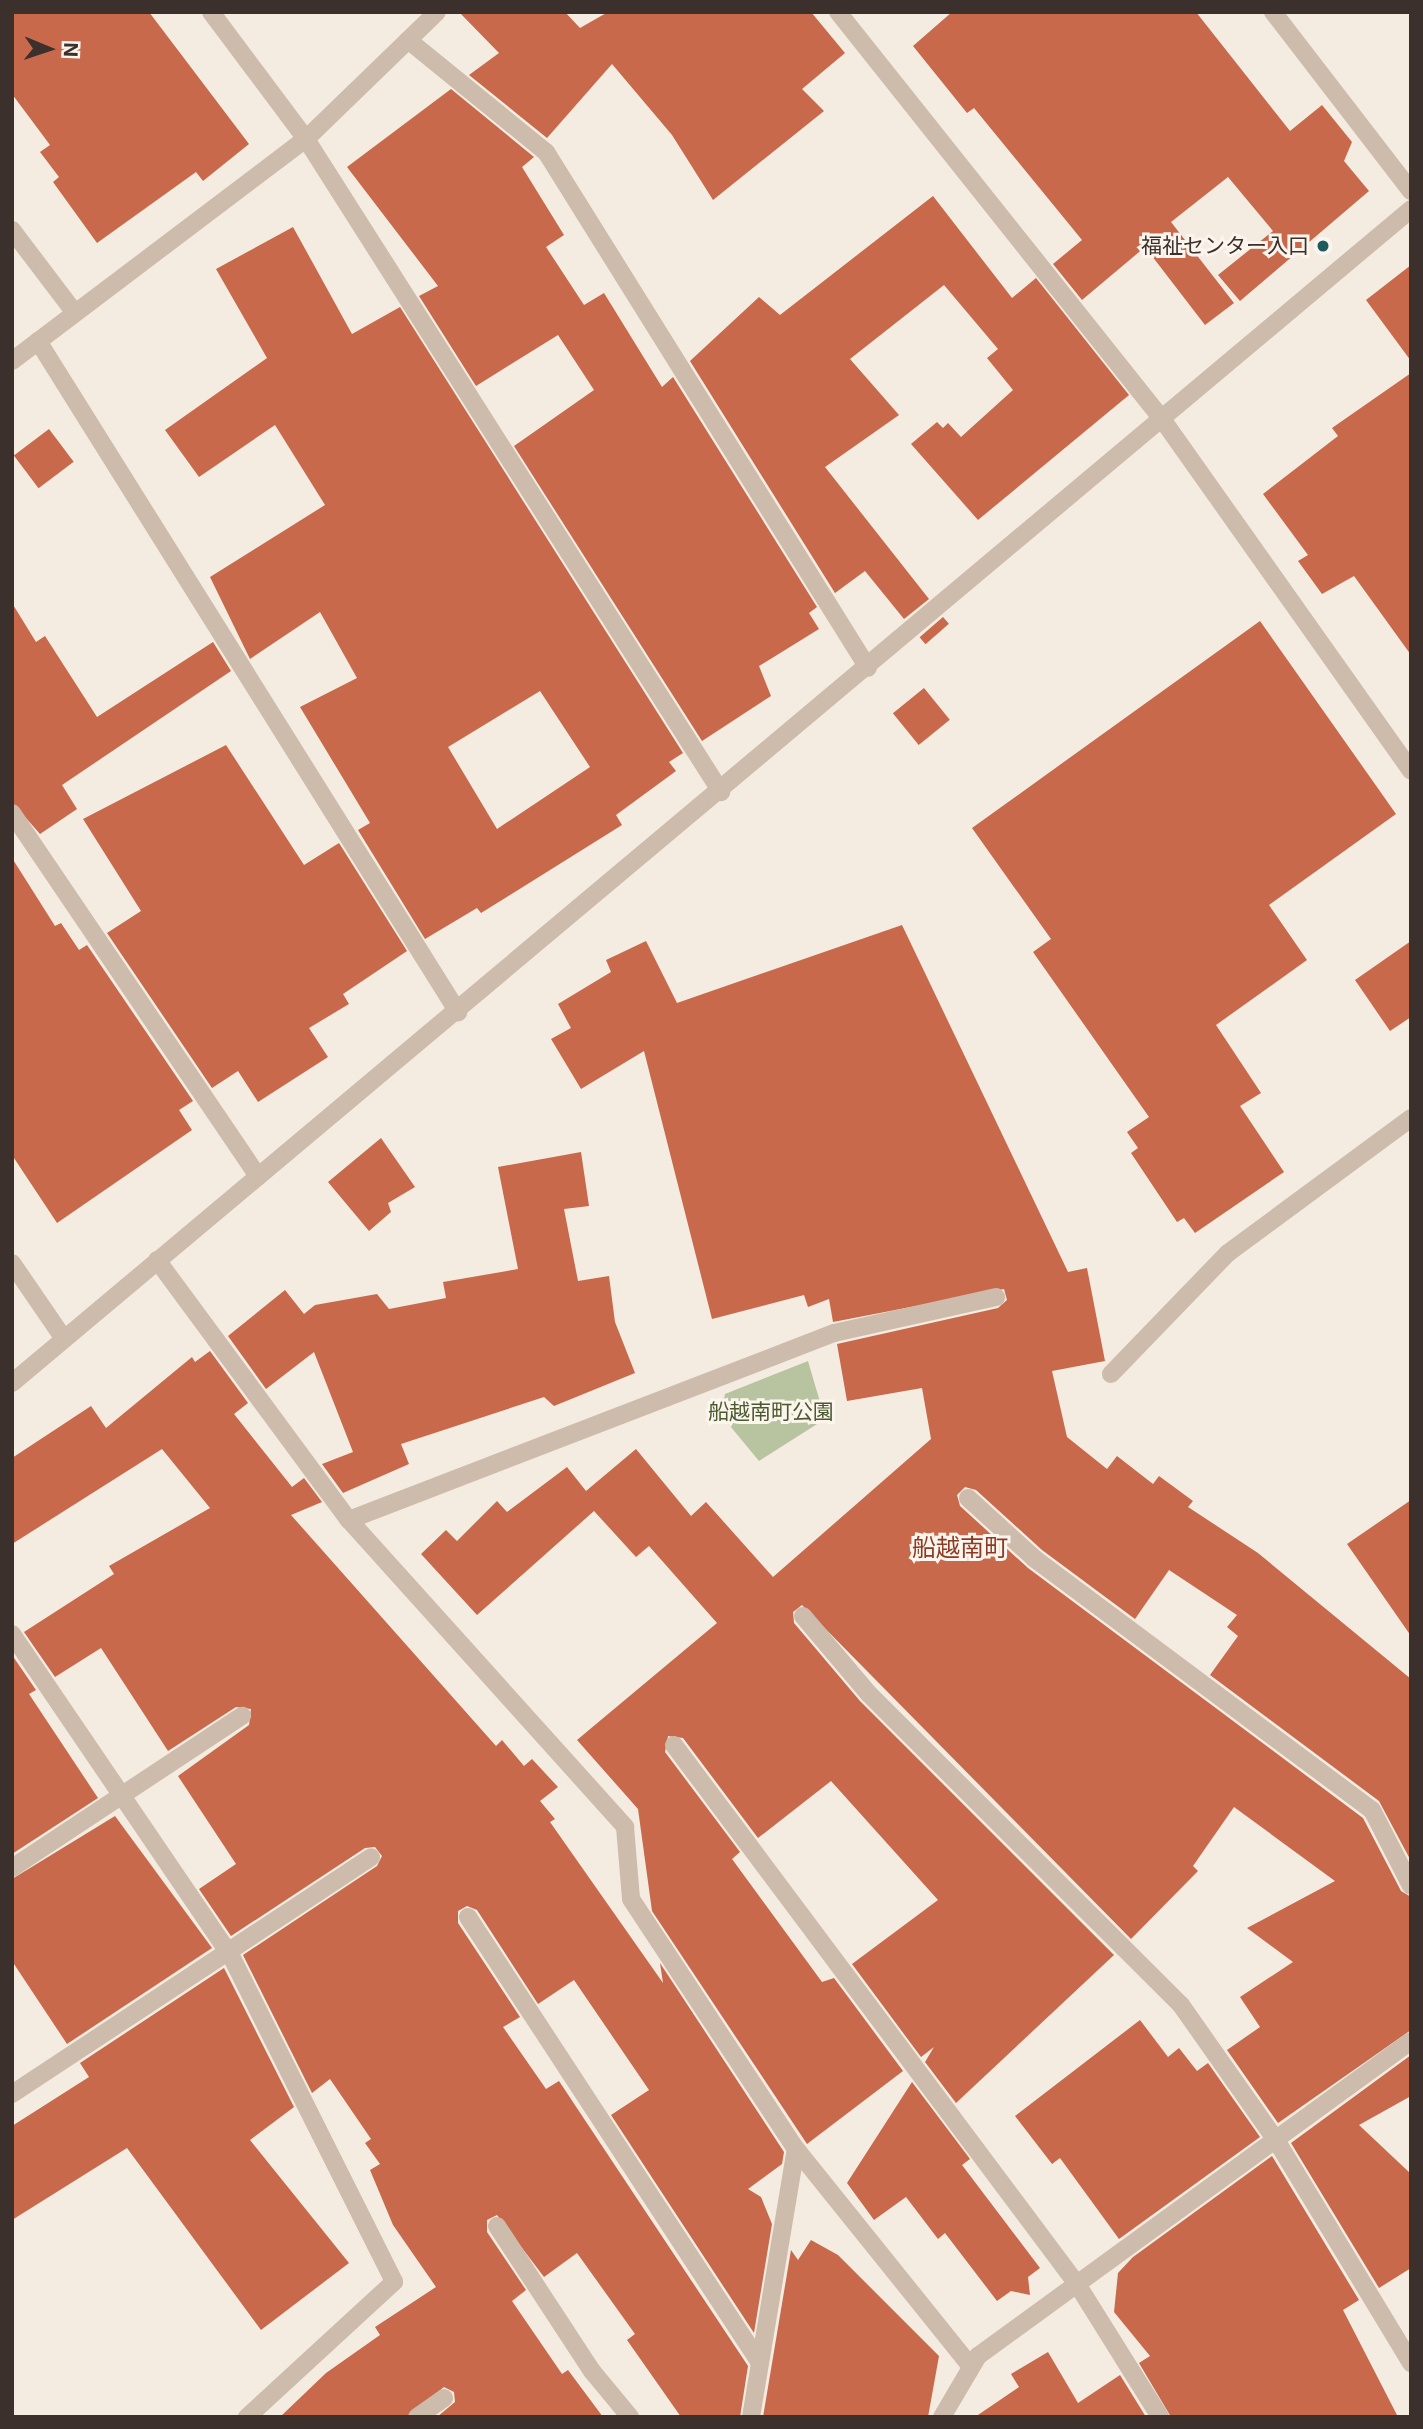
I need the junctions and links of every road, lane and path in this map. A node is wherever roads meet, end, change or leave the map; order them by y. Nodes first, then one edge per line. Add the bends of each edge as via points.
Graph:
1 (211, 12) edge
2 (437, 12) edge
3 (838, 12) edge
4 (1273, 12) edge
5 (408, 40) junction
6 (306, 139) junction
7 (1411, 191) edge
8 (1411, 209) edge
9 (12, 230) edge
10 (75, 313) junction
11 (38, 341) junction
12 (12, 361) edge
13 (1162, 419) junction
14 (868, 668) junction
15 (1411, 771) edge
16 (721, 792) junction
17 (12, 813) edge
18 (458, 1012) junction
19 (1411, 1118) edge
20 (258, 1177) junction
21 (157, 1260) junction
22 (12, 1263) edge
23 (996, 1297) dead end
24 (64, 1339) junction
25 (1111, 1374) dead end
26 (12, 1383) edge
27 (968, 1498) dead end
28 (349, 1520) junction
29 (803, 1616) dead end
30 (12, 1634) edge
31 (242, 1716) dead end
32 (674, 1745) dead end
33 (122, 1797) junction
34 (371, 1857) dead end
35 (12, 1868) edge
36 (1411, 1886) edge
37 (468, 1917) dead end
38 (225, 1947) junction
39 (1411, 2041) edge
40 (12, 2094) edge
41 (1276, 2140) junction
42 (796, 2149) junction
43 (496, 2226) dead end
44 (1077, 2284) junction
45 (760, 2363) junction
46 (1411, 2363) edge
47 (969, 2364) junction
48 (444, 2398) dead end
49 (247, 2417) edge
50 (417, 2417) edge
51 (630, 2417) edge
52 (751, 2417) edge
53 (942, 2417) edge
54 (1160, 2417) edge

1 - 6 street
2 - 5 street
3 - 13 street
4 - 7 street
5 - 6 street
5 - 14 street via 546,152
6 - 10 street
6 - 16 street
8 - 13 street
9 - 10 street
10 - 11 street
11 - 12 street
11 - 18 street
13 - 14 street
13 - 15 street
14 - 16 street
16 - 18 street
17 - 20 street
18 - 20 street
19 - 25 street via 1228,1253
20 - 21 street
21 - 24 street
21 - 28 street
22 - 24 street
23 - 28 street via 834,1333
24 - 26 street
27 - 36 street via 1035,1559 1372,1810
28 - 42 street via 625,1826 631,1899
29 - 41 street via 869,1694 1181,2005
30 - 33 street
31 - 33 street
32 - 44 street
33 - 35 street
33 - 38 street
34 - 38 street
37 - 45 street
38 - 40 street
38 - 49 street via 394,2282
39 - 41 street
41 - 44 street
41 - 46 street
42 - 45 street
42 - 47 street
43 - 51 street via 592,2371
44 - 47 street
44 - 54 street
45 - 52 street
47 - 53 street
48 - 50 street

